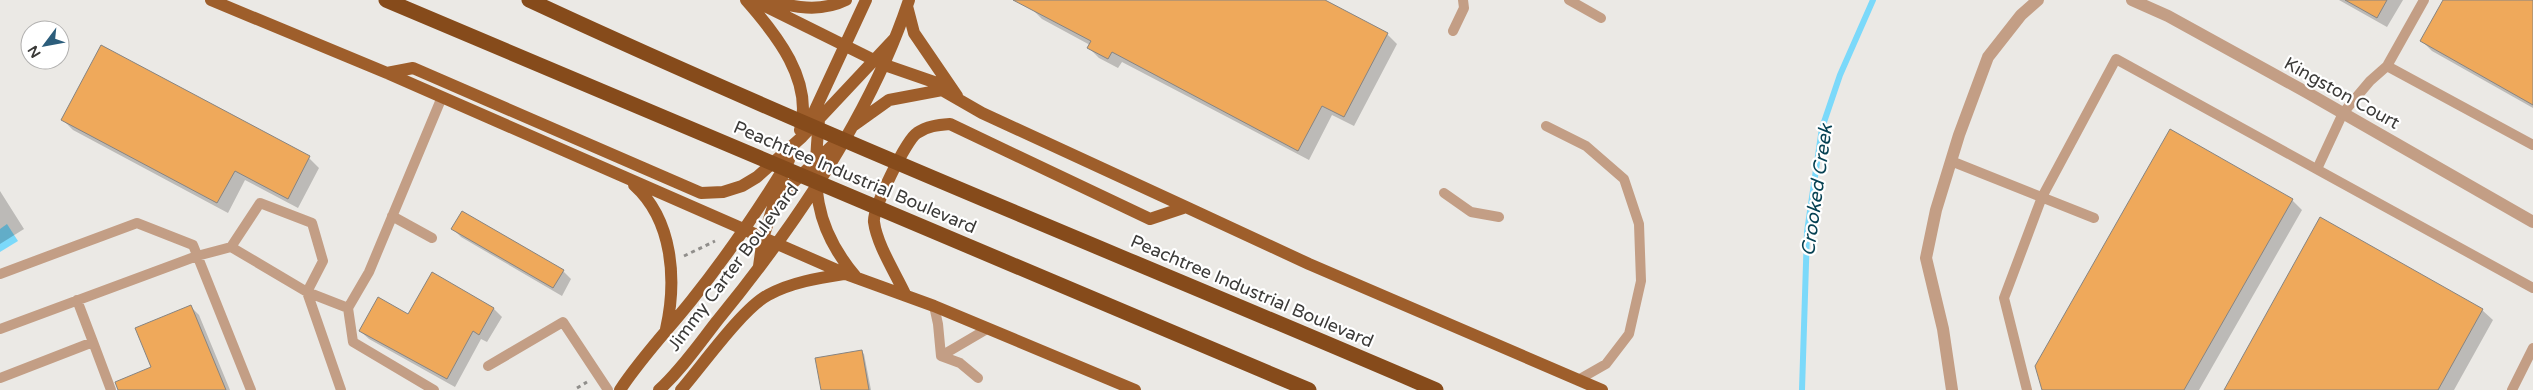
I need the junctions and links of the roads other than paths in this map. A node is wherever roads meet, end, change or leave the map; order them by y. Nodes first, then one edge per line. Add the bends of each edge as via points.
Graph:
1 (211, 0) edge
2 (386, 0) edge
3 (530, 0) edge
4 (746, 0) edge
5 (753, 0) edge
6 (766, 0) edge
7 (846, 0) edge
8 (866, 0) edge
9 (1463, 0) edge
10 (1569, 0) edge
11 (2038, 0) edge
12 (2132, 0) edge
13 (2424, 0) edge
14 (908, 3) edge
15 (1601, 18) dead end
16 (1453, 31) dead end
17 (845, 46) junction
18 (879, 63) junction
19 (2387, 66) junction
20 (387, 73) junction
21 (942, 90) junction
22 (821, 96) junction
23 (442, 97) junction
24 (961, 102) junction
25 (2343, 113) junction
26 (819, 118) junction
27 (1546, 126) dead end
28 (850, 128) junction
29 (799, 139) junction
30 (2533, 145) edge
31 (791, 155) junction
32 (1951, 161) junction
33 (814, 163) junction
34 (2317, 169) junction
35 (628, 180) junction
36 (815, 187) junction
37 (1444, 193) dead end
38 (2042, 197) junction
39 (776, 199) junction
40 (1186, 207) junction
41 (392, 216) junction
42 (1499, 217) dead end
43 (2094, 218) dead end
44 (2533, 222) edge
45 (745, 230) junction
46 (432, 238) dead end
47 (763, 238) junction
48 (776, 243) junction
49 (231, 248) junction
50 (197, 256) junction
51 (758, 268) junction
52 (0, 274) edge
53 (852, 276) junction
54 (2533, 288) edge
55 (307, 292) junction
56 (906, 296) junction
57 (77, 300) junction
58 (934, 306) junction
59 (348, 308) junction
60 (0, 329) edge
61 (987, 329) junction
62 (665, 333) junction
63 (93, 342) junction
64 (2533, 348) edge
65 (941, 356) junction
66 (488, 366) dead end
67 (0, 378) edge
68 (978, 378) dead end
69 (1578, 380) junction
70 (110, 390) edge
71 (251, 390) edge
72 (340, 390) edge
73 (434, 390) edge
74 (608, 390) edge
75 (620, 390) edge
76 (659, 390) edge
77 (681, 390) edge
78 (1135, 390) edge
79 (1309, 390) edge
80 (1436, 390) edge
81 (1602, 390) edge
82 (1952, 390) edge
83 (2027, 390) edge
84 (2512, 390) edge

1 - 20 main road
2 - 79 highway, Peachtree Industrial Boulevard
3 - 80 highway, Peachtree Industrial Boulevard via 964,192
4 - 29 main road via 779,41 798,81 803,102
5 - 17 main road
6 - 7 main road via 800,8 833,6
8 - 17 main road
9 - 16 lane via 1464,8
10 - 15 lane
11 - 32 street via 2021,15 1988,57
12 - 25 street, Kingston Court via 2168,16
13 - 19 lane
14 - 18 main road, Jimmy Carter Boulevard via 894,39
14 - 24 main road via 914,33
17 - 18 main road
17 - 22 main road
18 - 21 main road via 934,82
18 - 26 main road
18 - 28 main road, Jimmy Carter Boulevard
19 - 25 lane
19 - 30 lane
20 - 23 main road
20 - 29 main road via 413,68 701,193 723,192 742,186 757,177
21 - 24 main road
21 - 28 main road via 889,100
22 - 26 main road
22 - 29 main road
23 - 35 main road
23 - 41 lane
24 - 40 main road
25 - 34 lane
25 - 44 street, Kingston Court
26 - 29 main road
26 - 33 main road
27 - 69 lane via 1586,146 1624,179 1639,224 1641,281 1629,334 1606,364
28 - 33 main road
28 - 36 main road, Jimmy Carter Boulevard
29 - 31 main road
31 - 39 main road
31 - 45 main road, Jimmy Carter Boulevard
32 - 38 lane
32 - 82 street via 1926,258 1943,329
33 - 36 main road
33 - 39 main road
34 - 38 lane via 2116,59
34 - 54 lane
35 - 45 main road
35 - 62 main road via 651,205 667,238 671,284
36 - 48 main road, Jimmy Carter Boulevard
36 - 53 main road via 821,215 832,242
37 - 42 lane via 1471,212
38 - 43 lane
38 - 83 lane via 2004,298
39 - 45 main road
39 - 47 main road
40 - 56 main road via 1150,219 950,124 929,126 915,134 898,158 873,220
40 - 69 main road
41 - 46 lane
41 - 59 lane via 369,272
45 - 47 main road
45 - 62 main road, Jimmy Carter Boulevard
47 - 48 main road
47 - 51 main road
48 - 51 main road, Jimmy Carter Boulevard
48 - 53 main road
49 - 50 lane
49 - 55 lane
49 - 55 lane via 260,203 312,223 323,261
50 - 52 lane via 193,245 138,223
50 - 57 lane
50 - 71 lane
51 - 76 main road, Jimmy Carter Boulevard
53 - 56 main road
53 - 77 main road via 802,282 767,295 750,309
55 - 59 lane
55 - 72 lane
56 - 58 main road
57 - 60 lane
57 - 63 lane
58 - 61 main road
58 - 65 lane
59 - 73 lane via 353,342
61 - 65 lane
61 - 78 main road
62 - 75 main road, Jimmy Carter Boulevard via 637,364
63 - 67 lane
63 - 70 lane
64 - 84 lane
65 - 68 lane via 960,363
66 - 74 lane via 563,322
69 - 81 main road

